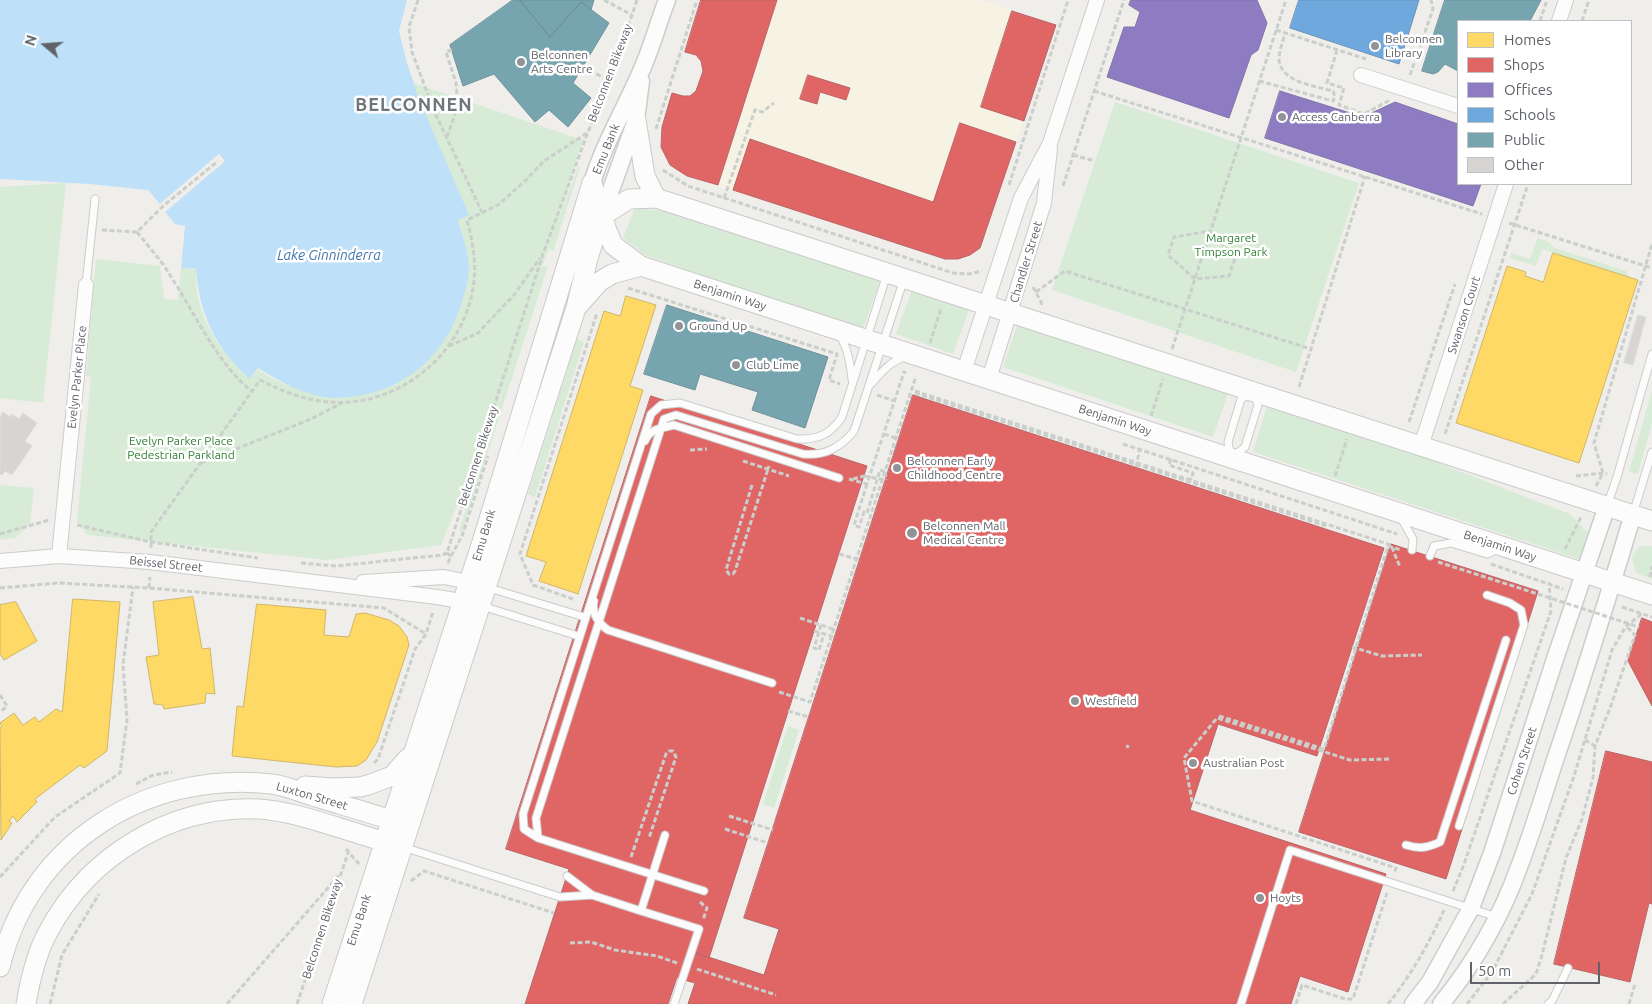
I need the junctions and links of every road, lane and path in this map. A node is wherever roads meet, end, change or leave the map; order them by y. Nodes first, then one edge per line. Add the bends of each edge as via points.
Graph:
1 (418, 0) edge
2 (604, 0) edge
3 (637, 0) edge
4 (666, 0) edge
5 (697, 0) edge
6 (1068, 0) edge
7 (1097, 0) edge
8 (1124, 0) edge
9 (1286, 0) edge
10 (1431, 0) edge
11 (1547, 0) edge
12 (1566, 0) edge
13 (1588, 0) edge
14 (632, 15) junction
15 (1540, 20) edge
16 (1559, 20) edge
17 (1582, 20) edge
18 (1276, 30) junction
19 (452, 50) dead end
20 (1336, 50) dead end
21 (583, 67) dead end
22 (642, 68) junction
23 (1361, 75) dead end
24 (610, 80) junction
25 (1259, 81) junction
26 (1405, 89) junction
27 (1094, 91) junction
28 (774, 103) dead end
29 (1457, 106) edge
30 (636, 120) junction
31 (655, 131) dead end
32 (588, 132) junction
33 (446, 138) junction
34 (1241, 138) junction
35 (1050, 144) junction
36 (1073, 155) junction
37 (218, 161) dead end
38 (1095, 161) dead end
39 (661, 169) dead end
40 (1365, 176) junction
41 (592, 183) junction
42 (1506, 185) edge
43 (1528, 185) edge
44 (1007, 189) dead end
45 (1061, 191) dead end
46 (656, 198) junction
47 (724, 198) junction
48 (95, 199) dead end
49 (1482, 206) dead end
50 (482, 212) junction
51 (1479, 213) junction
52 (602, 215) junction
53 (1495, 218) junction
54 (1476, 222) dead end
55 (1515, 224) junction
56 (92, 229) junction
57 (1210, 231) junction
58 (138, 232) junction
59 (577, 232) junction
60 (1652, 244) edge
61 (543, 254) junction
62 (548, 255) dead end
63 (642, 266) junction
64 (1645, 266) junction
65 (1652, 268) edge
66 (997, 272) junction
67 (952, 273) junction
68 (895, 277) junction
69 (1458, 277) dead end
70 (1020, 279) junction
71 (1195, 279) junction
72 (86, 285) joint
73 (627, 288) dead end
74 (946, 292) junction
75 (1036, 292) junction
76 (1042, 304) dead end
77 (986, 305) junction
78 (576, 308) junction
79 (597, 312) dead end
80 (1010, 313) junction
81 (836, 329) junction
82 (874, 342) junction
83 (448, 347) junction
84 (1311, 349) junction
85 (1652, 354) edge
86 (920, 357) junction
87 (964, 371) junction
88 (916, 376) junction
89 (989, 379) junction
90 (829, 380) dead end
91 (853, 382) junction
92 (869, 387) junction
93 (1299, 387) dead end
94 (252, 391) junction
95 (915, 392) dead end
96 (1253, 392) junction
97 (342, 402) junction
98 (1409, 422) dead end
99 (1352, 424) junction
100 (884, 434) junction
101 (1445, 434) dead end
102 (896, 438) junction
103 (1122, 443) dead end
104 (1421, 446) junction
105 (1652, 452) edge
106 (1138, 454) dead end
107 (1231, 458) junction
108 (1171, 460) junction
109 (770, 462) dead end
110 (200, 463) junction
111 (1136, 464) junction
112 (873, 468) junction
113 (880, 470) junction
114 (885, 472) junction
115 (864, 476) dead end
116 (843, 478) joint
117 (867, 484) junction
118 (752, 485) dead end
119 (1331, 490) junction
120 (863, 498) junction
121 (1589, 500) junction
122 (870, 501) junction
123 (1607, 506) junction
124 (1324, 510) junction
125 (1398, 512) junction
126 (1633, 514) junction
127 (48, 520) dead end
128 (1652, 521) edge
129 (72, 524) dead end
130 (0, 534) edge
131 (462, 536) dead end
132 (1413, 539) junction
133 (151, 542) junction
134 (1388, 546) junction
135 (1503, 547) junction
136 (1409, 551) joint
137 (839, 554) dead end
138 (59, 556) junction
139 (450, 556) dead end
140 (1432, 558) joint
141 (264, 559) dead end
142 (860, 560) dead end
143 (0, 561) edge
144 (300, 563) dead end
145 (1487, 563) dead end
146 (1558, 565) junction
147 (1400, 567) dead end
148 (1584, 573) junction
149 (1549, 583) junction
150 (1613, 583) junction
151 (332, 584) junction
152 (478, 584) junction
153 (0, 588) edge
154 (133, 588) junction
155 (1487, 595) dead end
156 (1652, 595) edge
157 (577, 600) dead end
158 (472, 603) junction
159 (1643, 614) dead end
160 (1652, 617) edge
161 (800, 618) dead end
162 (582, 619) junction
163 (821, 625) junction
164 (1626, 626) dead end
165 (598, 627) junction
166 (1639, 627) dead end
167 (836, 630) dead end
168 (814, 631) dead end
169 (824, 634) junction
170 (575, 635) dead end
171 (631, 637) junction
172 (835, 637) dead end
173 (1506, 640) dead end
174 (1352, 647) dead end
175 (1422, 655) dead end
176 (772, 683) dead end
177 (776, 691) dead end
178 (0, 695) edge
179 (788, 711) dead end
180 (0, 712) edge
181 (1219, 716) dead end
182 (809, 717) dead end
183 (1585, 740) dead end
184 (1595, 746) junction
185 (413, 753) junction
186 (378, 758) dead end
187 (1389, 759) dead end
188 (274, 784) junction
189 (729, 816) dead end
190 (391, 820) junction
191 (410, 826) junction
192 (1459, 826) dead end
193 (724, 829) dead end
194 (773, 830) dead end
195 (665, 835) dead end
196 (538, 838) junction
197 (649, 838) dead end
198 (384, 841) junction
199 (343, 844) dead end
200 (768, 844) dead end
201 (1406, 845) dead end
202 (402, 847) junction
203 (348, 853) junction
204 (631, 858) dead end
205 (359, 864) dead end
206 (341, 873) junction
207 (566, 876) dead end
208 (0, 877) edge
209 (1393, 877) dead end
210 (410, 882) dead end
211 (1390, 886) dead end
212 (106, 888) dead end
213 (704, 891) dead end
214 (592, 895) junction
215 (1448, 900) junction
216 (1471, 908) junction
217 (641, 911) junction
218 (554, 913) dead end
219 (1497, 917) junction
220 (570, 943) dead end
221 (680, 964) dead end
222 (0, 967) edge
223 (688, 967) dead end
224 (1568, 968) dead end
225 (1635, 984) dead end
226 (776, 995) dead end
227 (26, 1004) edge
228 (50, 1004) edge
229 (227, 1004) edge
230 (297, 1004) edge
231 (332, 1004) edge
232 (352, 1004) edge
233 (674, 1004) edge
234 (1241, 1004) edge
235 (1296, 1004) edge
236 (1388, 1004) edge
237 (1413, 1004) edge
238 (1441, 1004) edge
239 (1503, 1004) edge
240 (1548, 1004) edge
241 (1629, 1004) edge

1 - 33 path via 409,26 412,52
2 - 14 path
3 - 14 path, Belconnen Bikeway
4 - 22 street, Emu Bank
5 - 31 path
6 - 44 path
7 - 35 street, Chandler Street
8 - 27 path
9 - 18 path
10 - 26 path via 1433,9
11 - 15 path
12 - 16 street
13 - 17 path
14 - 24 path, Belconnen Bikeway
18 - 25 path
18 - 25 path via 1284,33 1279,59 1288,75 1295,81 1333,91 1335,97 1332,101
19 - 33 path via 446,52 456,83 458,105
20 - 26 path via 1327,83 1344,88 1339,105 1364,114 1392,99 1401,101
21 - 24 path
22 - 30 street, Emu Bank
22 - 41 street, Emu Bank
23 - 26 street
24 - 32 path, Belconnen Bikeway
25 - 34 path
26 - 29 street
27 - 34 path
27 - 36 path
28 - 47 path via 762,112 755,110
30 - 46 main road via 645,176
30 - 52 street, Emu Bank
32 - 50 path via 544,161 498,205
32 - 61 path, Belconnen Bikeway
33 - 50 path
34 - 40 path
34 - 57 path
35 - 66 street, Chandler Street via 1021,198
35 - 70 street, Chandler Street via 1044,203
36 - 38 path
36 - 45 path
37 - 58 path via 162,207
39 - 47 path via 688,186
40 - 51 path
40 - 84 path
41 - 52 main road, Benjamin Way
41 - 59 main road, Emu Bank
42 - 53 street, Swanson Court
43 - 55 path
46 - 52 main road via 629,199
46 - 68 main road
47 - 67 path
48 - 56 lane, Evelyn Parker Place
49 - 51 path
50 - 83 path via 467,220 473,242 473,288 467,311
51 - 53 path
51 - 54 path
52 - 59 main road
52 - 63 main road, Benjamin Way via 613,245
52 - 78 main road, Emu Bank
53 - 55 path
53 - 104 street, Swanson Court
55 - 64 path
55 - 101 path
56 - 58 path
56 - 72 lane, Evelyn Parker Place
57 - 71 path
57 - 71 path via 1235,258 1229,276
57 - 71 path via 1174,237 1168,256
58 - 94 path via 169,273 222,358
59 - 152 main road, Emu Bank
60 - 64 path
61 - 62 path
61 - 83 path via 514,295 478,333
61 - 144 path, Belconnen Bikeway via 447,553 336,566
63 - 78 main road via 612,274 599,282
63 - 81 main road, Benjamin Way
64 - 65 path
64 - 121 path via 1594,443 1603,472
66 - 67 path
66 - 77 street, Chandler Street
67 - 74 path
68 - 74 main road
68 - 82 lane
68 - 82 lane
69 - 98 path
70 - 75 path via 1031,282
70 - 80 street, Chandler Street
72 - 138 street, Evelyn Parker Place
73 - 90 path via 837,354
74 - 77 main road
74 - 86 path
75 - 76 path
75 - 84 path via 1065,271
77 - 80 main road
77 - 87 street, Chandler Street
78 - 152 main road, Emu Bank
79 - 157 path via 520,554 534,585
80 - 89 street, Chandler Street
80 - 96 main road
81 - 82 main road, Benjamin Way
81 - 91 lane via 844,342
82 - 86 main road, Benjamin Way
82 - 91 lane
82 - 92 lane
83 - 97 path via 411,382 368,399
84 - 93 path
85 - 123 lane
86 - 87 main road, Benjamin Way
86 - 88 path via 919,377
86 - 92 lane via 894,361
87 - 89 main road, Benjamin Way
88 - 100 path via 904,372
88 - 102 path
89 - 107 main road, Benjamin Way
91 - 162 lane via 842,417 836,425 822,436 810,439 797,439 680,403 660,405 650,414
92 - 165 lane via 854,431 846,441 822,454 793,452 676,415 664,418
94 - 97 path via 260,380 300,397
94 - 110 path
95 - 111 path
96 - 99 main road
96 - 107 lane via 1241,399 1228,442
96 - 107 lane via 1258,405 1245,447
97 - 110 path via 311,419
99 - 104 main road
99 - 119 path
100 - 102 path
100 - 112 path
102 - 114 path
103 - 108 path
104 - 121 main road
105 - 126 lane
106 - 111 path
107 - 119 main road, Benjamin Way
108 - 111 path via 1169,465 1193,473 1191,479
108 - 124 path
109 - 118 path via 735,571 728,574 726,569
110 - 133 path via 151,532
111 - 134 path
111 - 147 path via 1391,544
112 - 113 path
112 - 117 path
113 - 114 path
113 - 122 path
114 - 115 path, bridge via 886,480
114 - 177 path via 810,702
116 - 117 path
116 - 171 lane via 674,425 653,430 647,436 593,604 601,625
117 - 120 path
119 - 124 path
119 - 125 main road, Benjamin Way
120 - 122 path
120 - 122 path via 854,525 859,527
121 - 123 main road
121 - 146 path
123 - 126 main road
123 - 148 street, Cohen Street
124 - 132 path
125 - 132 lane
125 - 135 main road, Benjamin Way
126 - 128 main road
126 - 150 street
127 - 130 path
129 - 133 path
131 - 139 path
132 - 136 lane
133 - 141 path
134 - 136 path
134 - 181 path via 1324,749
135 - 140 lane via 1487,554 1451,543 1434,546
135 - 146 main road, Benjamin Way
137 - 142 path, bridge
138 - 143 street, Beissel Street
138 - 151 street, Beissel Street via 150,562
140 - 166 path, bridge
145 - 149 path
146 - 148 main road, Benjamin Way
146 - 149 path
148 - 150 main road, Benjamin Way
148 - 216 street, Cohen Street
149 - 215 path via 1551,611 1463,867
150 - 156 main road, Benjamin Way
150 - 219 street via 1519,869
151 - 152 street, Beissel Street via 444,577
151 - 158 street, Beissel Street
152 - 158 main road, Emu Bank
152 - 162 lane
153 - 154 path via 54,583
154 - 186 path via 384,608 426,634 415,648
154 - 208 path via 123,665 126,720 120,773 55,816
155 - 192 lane via 1510,602 1521,610 1524,625
158 - 170 lane
158 - 185 main road, Emu Bank
158 - 191 main road, Emu Bank
159 - 160 path
161 - 163 path
162 - 165 lane
162 - 196 lane via 523,814 524,829
163 - 167 path
163 - 169 path via 814,648 819,650
164 - 184 path via 1635,635
165 - 171 lane
165 - 196 lane via 536,818
168 - 169 path, bridge
169 - 172 path, bridge
171 - 176 lane
173 - 201 lane via 1440,842 1426,848
174 - 175 path via 1382,656
178 - 180 path via 7,706
179 - 182 path
183 - 184 path
184 - 239 path via 1593,778 1582,819 1566,858 1536,974
185 - 188 main road via 392,776 360,787
185 - 190 main road, Emu Bank
187 - 209 path via 1350,760 1217,718 1184,758 1192,801 1396,868
188 - 190 main road, Luxton Street
188 - 222 main road, Luxton Street via 226,782 170,791 136,803 88,832 45,874 29,898 14,926
189 - 194 path
190 - 191 main road, Luxton Street
190 - 198 main road, Emu Bank
191 - 202 main road, Emu Bank
193 - 200 path
195 - 217 lane
196 - 213 lane
197 - 204 path via 676,757 673,752 666,754
198 - 202 main road, Luxton Street
198 - 227 main road, Luxton Street via 290,813 258,809 212,812 164,825 108,858 67,903 36,961
198 - 231 main road, Emu Bank
199 - 203 path
202 - 214 lane via 560,897
202 - 232 main road, Emu Bank
203 - 205 path
203 - 206 path, Belconnen Bikeway
206 - 229 path
206 - 230 path, Belconnen Bikeway
207 - 214 lane
210 - 218 path via 424,871
211 - 235 path via 1353,999 1302,985
212 - 228 path via 99,894 62,955
214 - 217 lane
215 - 216 lane
215 - 234 lane via 1290,850
215 - 236 path via 1433,936
216 - 219 lane
216 - 237 street, Cohen Street via 1430,982
217 - 233 lane via 698,929
219 - 238 street
220 - 221 path via 591,942
223 - 226 path
224 - 240 lane
225 - 241 path

